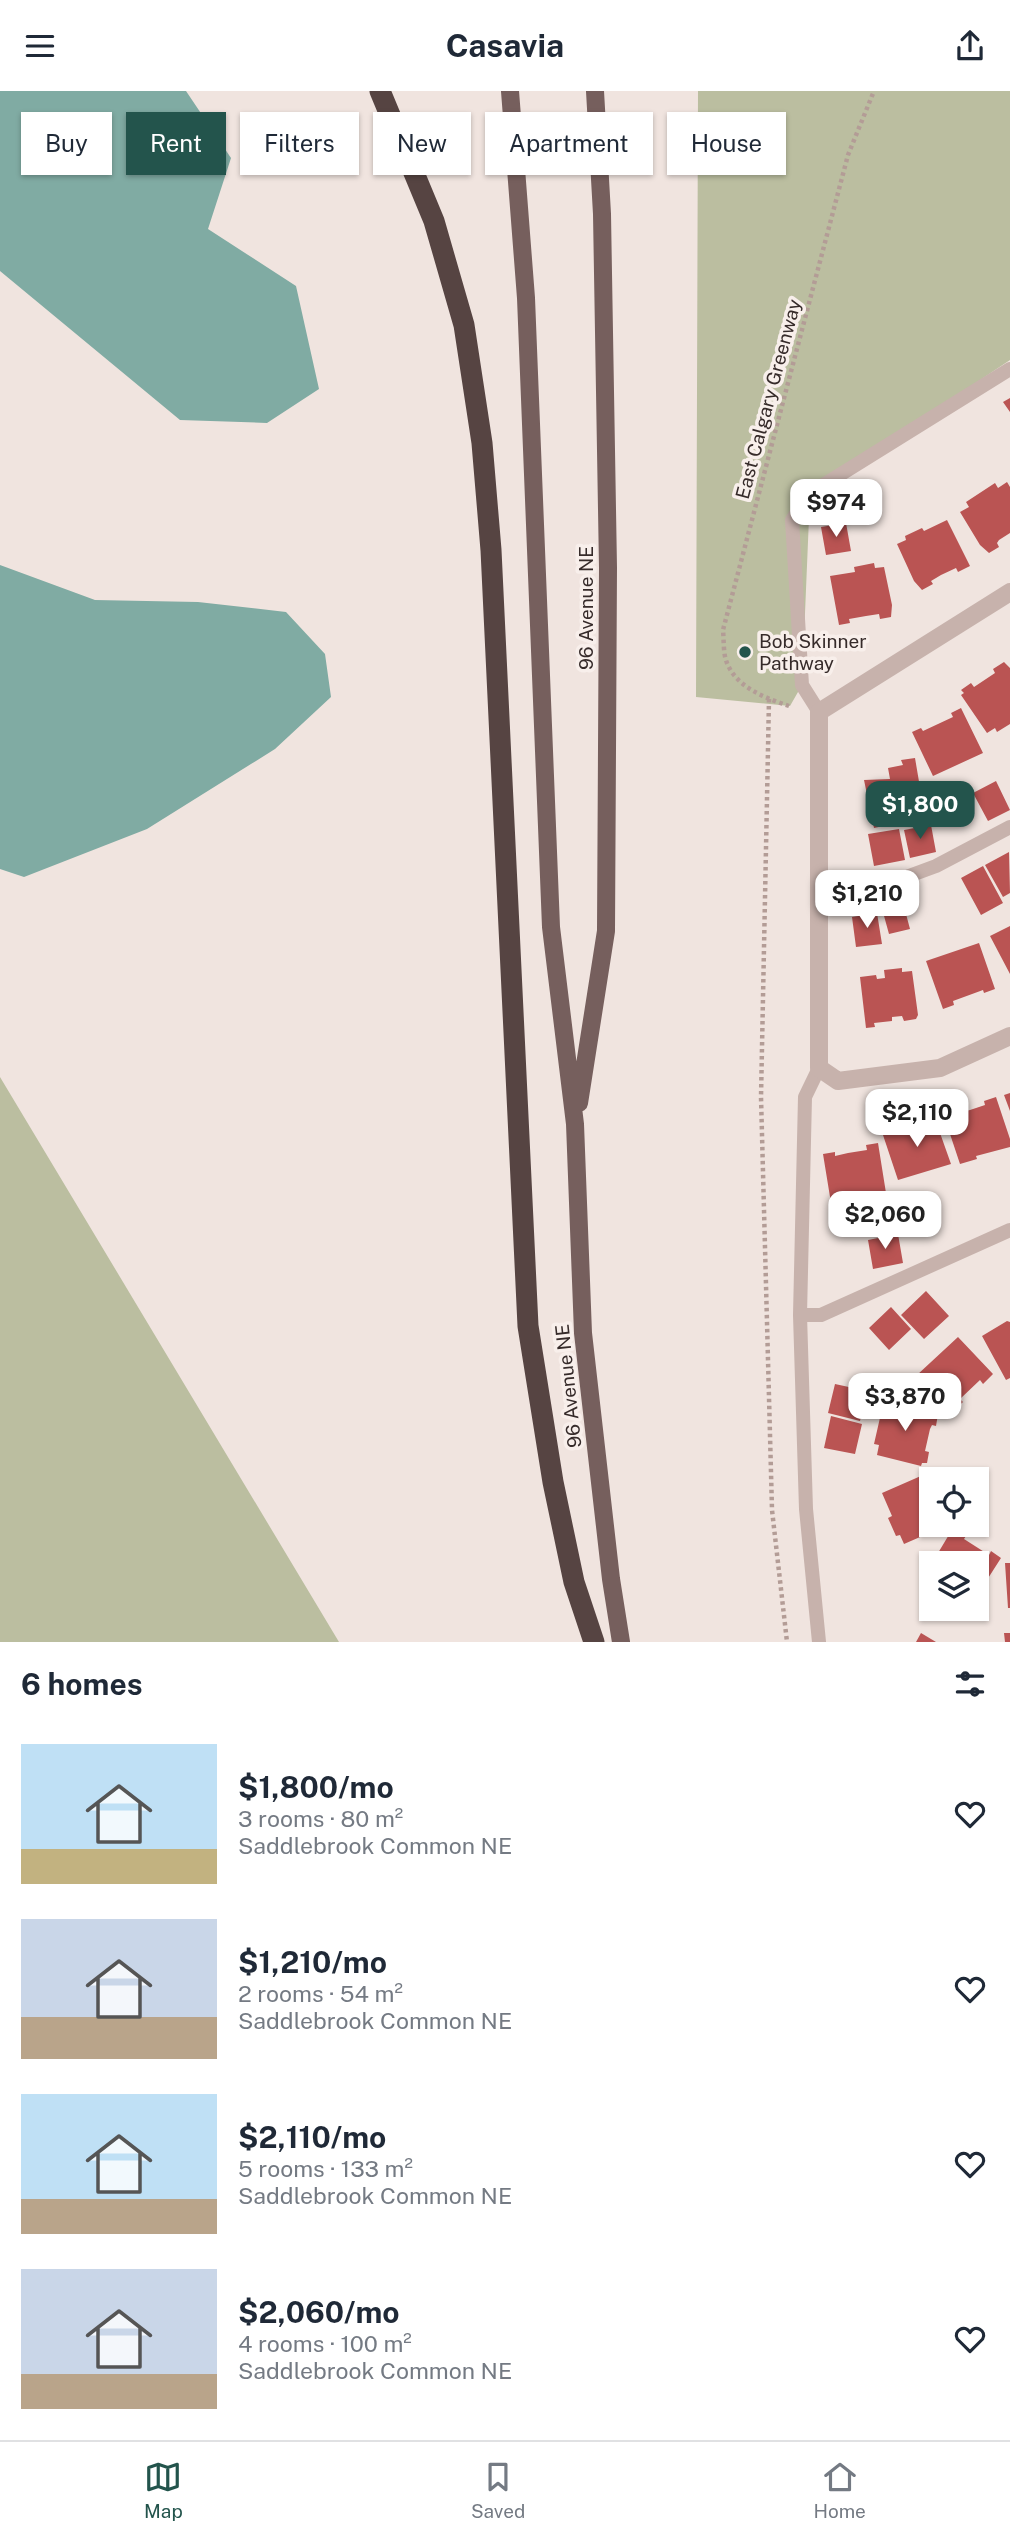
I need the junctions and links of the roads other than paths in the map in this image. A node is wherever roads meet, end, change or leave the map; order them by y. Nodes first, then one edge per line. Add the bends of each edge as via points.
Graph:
1 (380, 91) edge
2 (510, 91) edge
3 (595, 91) edge
4 (1010, 369) edge
5 (1010, 592) edge
6 (819, 712) junction
7 (1010, 827) edge
8 (820, 890) junction
9 (1010, 1036) edge
10 (819, 1068) junction
11 (576, 1124) junction
12 (1010, 1230) edge
13 (800, 1315) junction
14 (594, 1642) edge
15 (621, 1642) edge
16 (819, 1642) edge

1 - 14 highway via 434,221 464,325 482,443 528,1326 553,1482 574,1582
2 - 11 main road, 96 Avenue NE via 526,298 551,927
3 - 11 main road, 96 Avenue NE via 606,459 607,931
4 - 6 lane via 810,495 792,520 802,685
5 - 6 street
6 - 8 street
7 - 8 lane via 936,866 863,893
8 - 10 street
9 - 10 street via 940,1068 838,1081
10 - 13 lane via 805,1097
11 - 15 main road, 96 Avenue NE via 583,1333
12 - 13 lane via 821,1315
13 - 16 lane via 806,1509

